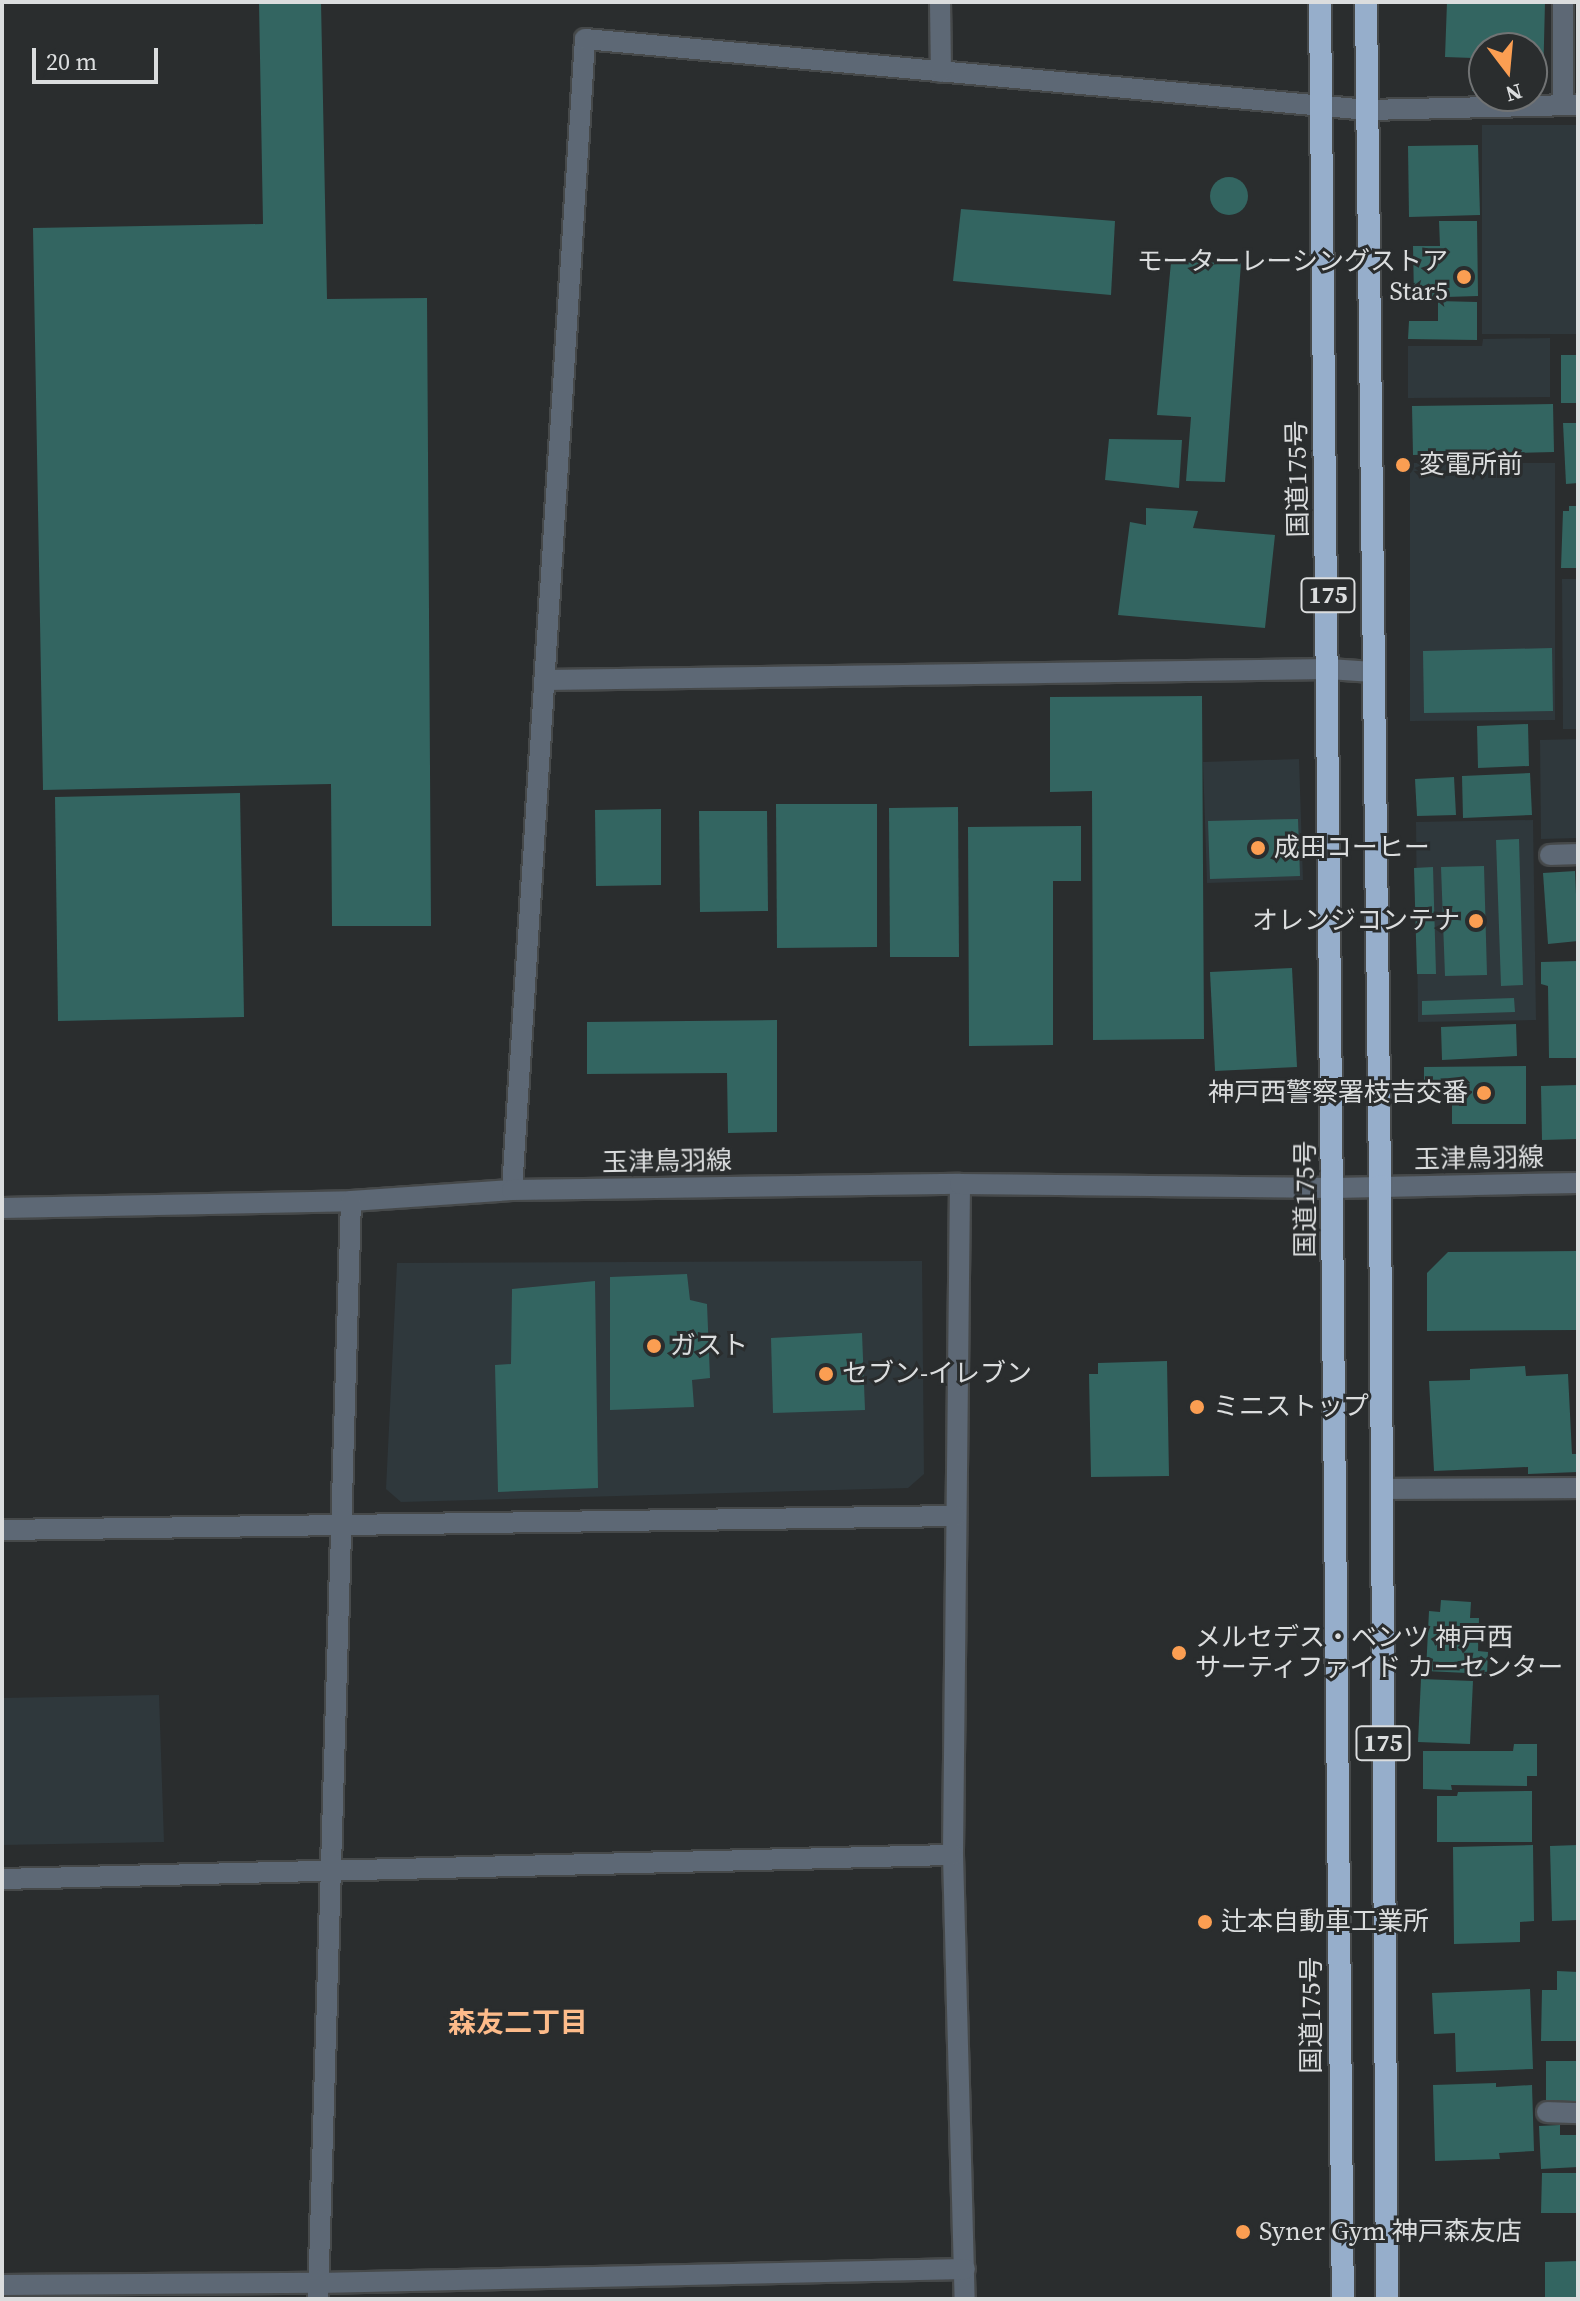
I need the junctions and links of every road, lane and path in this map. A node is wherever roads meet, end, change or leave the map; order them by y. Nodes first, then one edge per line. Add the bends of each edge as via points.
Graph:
1 (940, 2) edge
2 (1320, 2) edge
3 (1366, 2) edge
4 (1563, 2) edge
5 (941, 72) junction
6 (1570, 105) edge
7 (1321, 106) junction
8 (1368, 110) junction
9 (1329, 669) junction
10 (1373, 672) junction
11 (546, 680) junction
12 (1578, 854) edge
13 (1550, 855) dead end
14 (1578, 1183) edge
15 (960, 1184) junction
16 (1380, 1186) junction
17 (1334, 1188) junction
18 (512, 1190) junction
19 (351, 1201) junction
20 (2, 1208) edge
21 (1578, 1488) edge
22 (1382, 1489) junction
23 (956, 1516) junction
24 (341, 1524) junction
25 (2, 1530) edge
26 (953, 1855) junction
27 (331, 1872) junction
28 (2, 1879) edge
29 (1547, 2112) dead end
30 (1578, 2113) edge
31 (965, 2269) junction
32 (2, 2285) edge
33 (319, 2291) edge
34 (965, 2299) edge
35 (1343, 2299) edge
36 (1387, 2299) edge

1 - 5 street
2 - 7 highway, 国道175号 / 175
3 - 8 highway, 175
4 - 6 street
5 - 7 street
5 - 11 street via 585,39
6 - 8 street
7 - 8 street
7 - 9 highway, 国道175号 / 175
8 - 10 highway, 175
9 - 10 street
9 - 11 street
9 - 17 highway, 国道175号 / 175
10 - 16 highway, 175
11 - 18 street
12 - 13 street
14 - 16 street, 玉津鳥羽線
15 - 17 street, 玉津鳥羽線
15 - 18 street, 玉津鳥羽線
15 - 23 street
16 - 17 street, 玉津鳥羽線
16 - 22 highway, 175
17 - 35 highway, 国道175号 / 175
18 - 19 street, 玉津鳥羽線
19 - 20 street, 玉津鳥羽線
19 - 24 street
21 - 22 street
22 - 36 highway, 175
23 - 24 street
23 - 26 street
24 - 25 street
24 - 27 street
26 - 27 street
26 - 31 street
27 - 28 street
27 - 33 street
29 - 30 street
31 - 33 street
31 - 34 street
32 - 33 street

